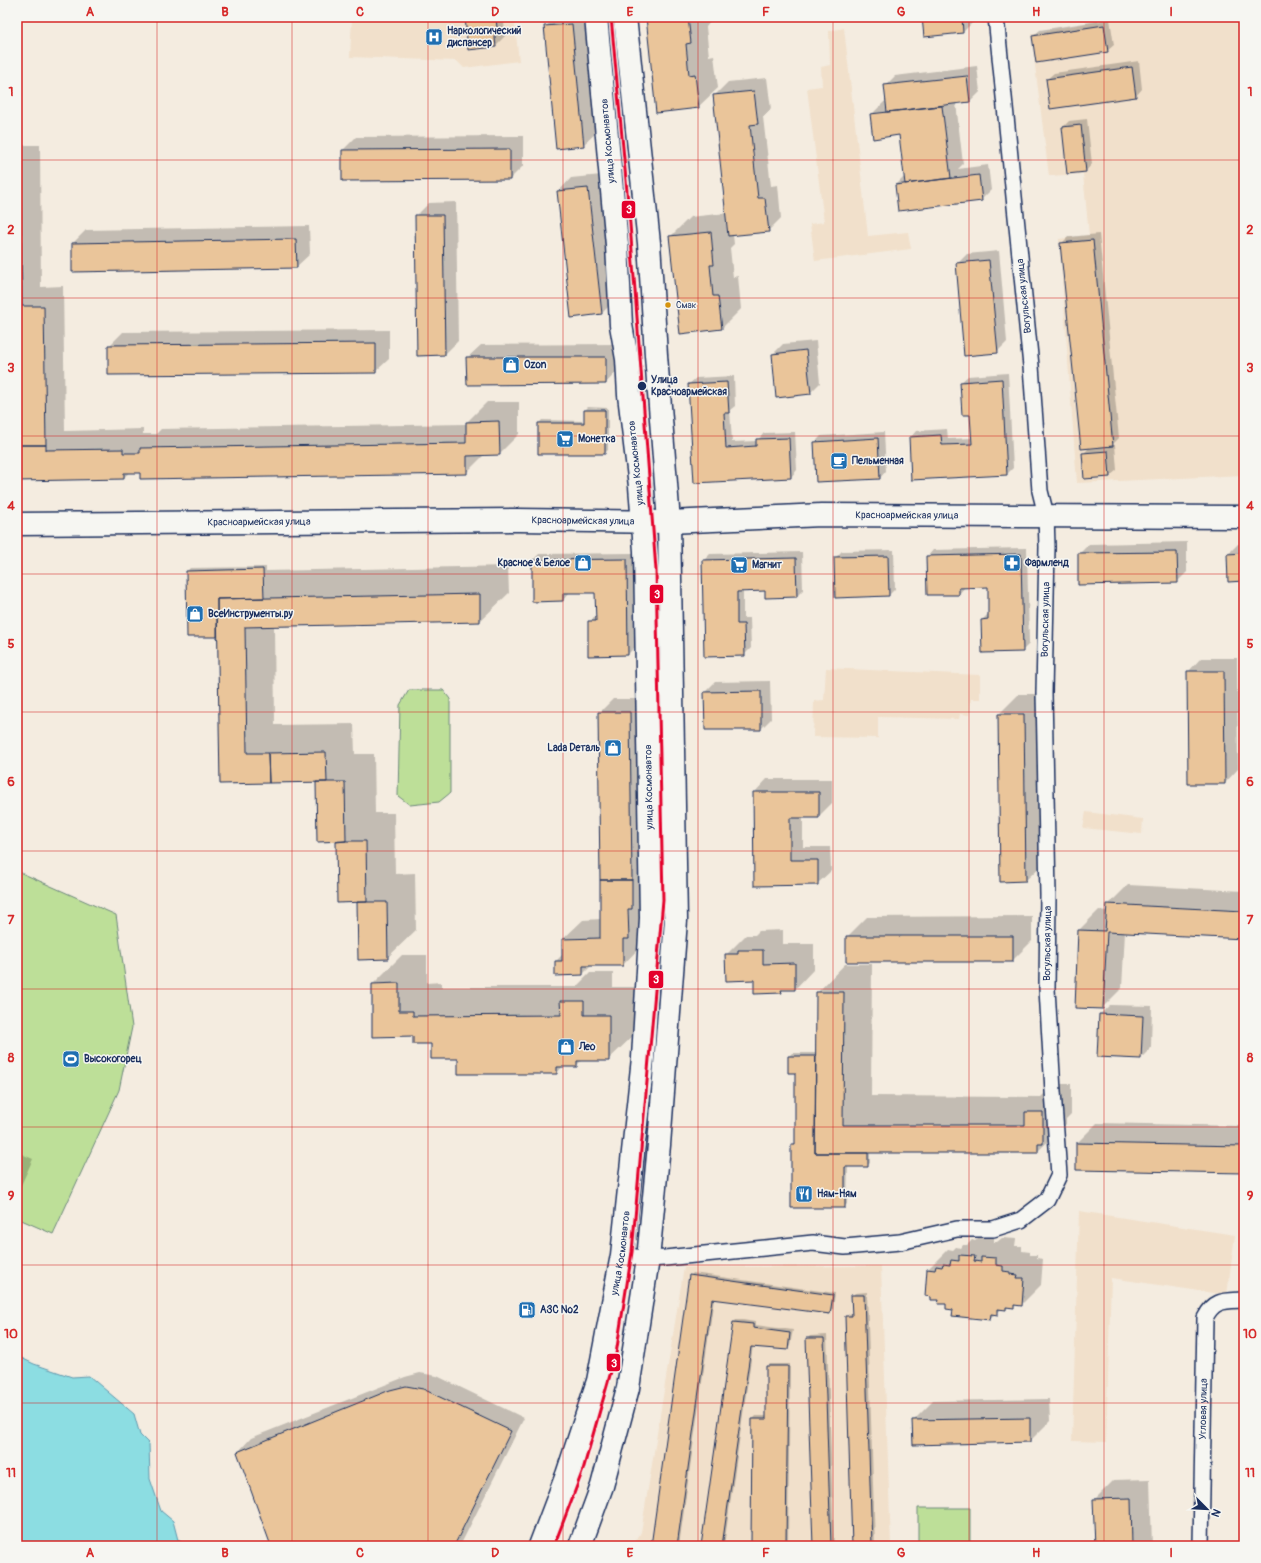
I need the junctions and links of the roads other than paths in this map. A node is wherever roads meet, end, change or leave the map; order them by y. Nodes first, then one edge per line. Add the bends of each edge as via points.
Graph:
1 (596, 17) edge
2 (625, 17) edge
3 (996, 17) edge
4 (1046, 515) junction
5 (1244, 517) edge
6 (642, 522) junction
7 (669, 522) junction
8 (17, 524) edge
9 (622, 1255) junction
10 (648, 1259) junction
11 (1244, 1300) edge
12 (540, 1546) edge
13 (580, 1546) edge
14 (1201, 1546) edge

1 - 6 main road, улица Космонавтов via 618,245 621,325 627,359
2 - 7 main road via 649,243
3 - 4 street, Вогульская улица via 1031,366 1040,491
4 - 5 main road, Красноармейская улица
4 - 7 main road, Красноармейская улица via 821,515
4 - 10 street, Вогульская улица via 1044,693 1047,988 1059,1175 1047,1200 1020,1220 993,1229 957,1229 900,1242 846,1247 813,1243
6 - 7 main road, Красноармейская улица
6 - 8 main road, Красноармейская улица via 518,520
6 - 9 main road, улица Космонавтов via 645,559 651,918 643,1058
7 - 10 main road via 676,920
9 - 10 street
9 - 12 main road, улица Космонавтов via 598,1381
10 - 13 main road via 628,1388 602,1486
11 - 14 street, Угловая улица via 1217,1304 1210,1308 1205,1318

